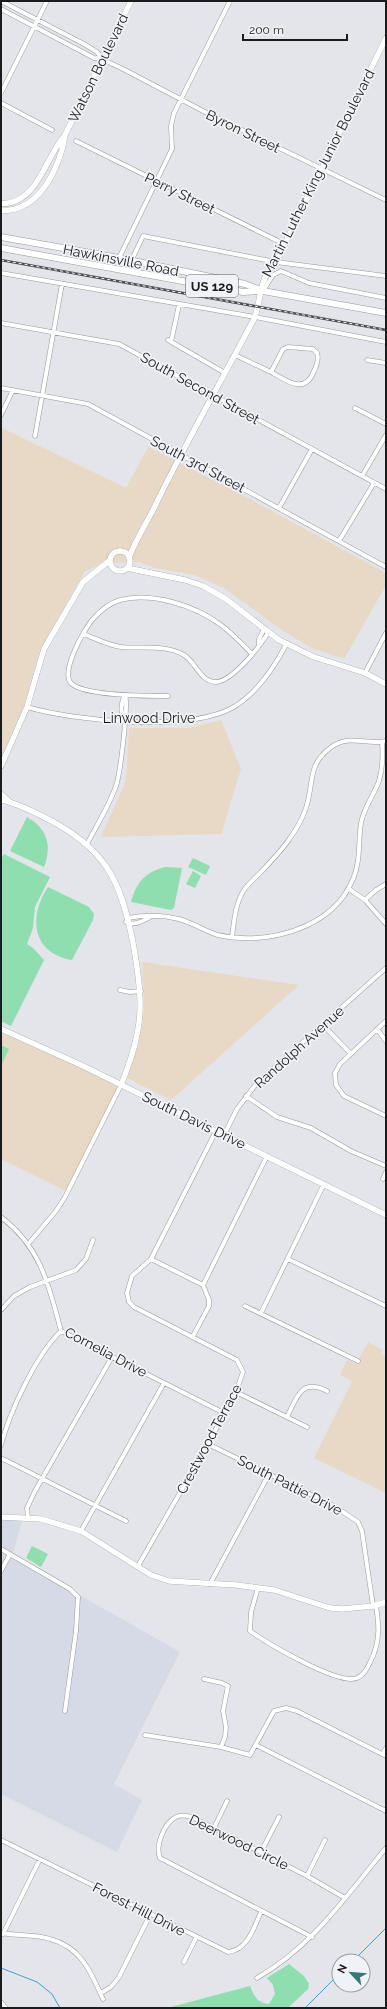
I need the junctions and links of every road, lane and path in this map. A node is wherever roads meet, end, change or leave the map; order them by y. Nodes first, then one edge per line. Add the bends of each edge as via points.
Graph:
1 (1, 1) edge
2 (47, 1) edge
3 (131, 1) edge
4 (230, 1) edge
5 (1, 9) edge
6 (20, 11) junction
7 (17, 17) junction
8 (38, 20) junction
9 (34, 26) junction
10 (386, 38) edge
11 (102, 59) junction
12 (1, 93) edge
13 (181, 100) junction
14 (1, 103) edge
15 (52, 130) dead end
16 (65, 135) junction
17 (76, 141) dead end
18 (321, 170) junction
19 (157, 181) junction
20 (386, 200) edge
21 (1, 204) edge
22 (1, 211) edge
23 (1, 237) edge
24 (284, 244) junction
25 (1, 248) edge
26 (119, 258) junction
27 (131, 261) junction
28 (276, 262) junction
29 (126, 270) junction
30 (1, 273) edge
31 (386, 276) edge
32 (62, 284) junction
33 (263, 291) junction
34 (386, 298) edge
35 (179, 305) junction
36 (386, 313) edge
37 (256, 317) junction
38 (1, 323) edge
39 (53, 332) junction
40 (386, 342) edge
41 (235, 355) junction
42 (367, 360) dead end
43 (386, 364) edge
44 (271, 372) junction
45 (225, 373) junction
46 (1, 388) edge
47 (13, 390) junction
48 (213, 395) junction
49 (43, 396) junction
50 (355, 408) dead end
51 (1, 415) edge
52 (386, 424) edge
53 (386, 435) edge
54 (34, 436) dead end
55 (312, 449) junction
56 (181, 455) junction
57 (362, 476) junction
58 (374, 483) junction
59 (386, 489) edge
60 (279, 508) junction
61 (339, 541) junction
62 (135, 543) junction
63 (123, 551) junction
64 (110, 560) junction
65 (128, 563) junction
66 (386, 566) edge
67 (113, 567) junction
68 (99, 570) junction
69 (266, 631) junction
70 (386, 633) edge
71 (84, 634) junction
72 (286, 643) junction
73 (252, 654) junction
74 (365, 673) junction
75 (386, 684) edge
76 (125, 695) junction
77 (168, 696) dead end
78 (27, 707) junction
79 (124, 720) junction
80 (384, 742) edge
81 (1, 766) edge
82 (1, 794) edge
83 (1, 800) edge
84 (9, 801) junction
85 (87, 844) junction
86 (386, 884) edge
87 (349, 889) junction
88 (365, 900) junction
89 (129, 921) junction
90 (386, 924) edge
91 (232, 937) junction
92 (386, 968) edge
93 (120, 990) dead end
94 (141, 991) junction
95 (386, 1021) edge
96 (323, 1025) junction
97 (1, 1029) edge
98 (377, 1029) junction
99 (386, 1041) edge
100 (351, 1054) junction
101 (121, 1085) junction
102 (246, 1096) junction
103 (386, 1116) edge
104 (216, 1131) junction
105 (224, 1134) junction
106 (267, 1156) junction
107 (386, 1166) edge
108 (386, 1172) edge
109 (383, 1179) dead end
110 (324, 1184) junction
111 (386, 1215) edge
112 (1, 1217) edge
113 (93, 1240) dead end
114 (29, 1243) junction
115 (151, 1259) junction
116 (288, 1259) junction
117 (47, 1280) junction
118 (203, 1285) junction
119 (244, 1306) dead end
120 (386, 1306) edge
121 (1, 1310) edge
122 (261, 1313) junction
123 (61, 1331) junction
124 (193, 1336) junction
125 (112, 1357) junction
126 (358, 1361) dead end
127 (164, 1383) junction
128 (327, 1391) dead end
129 (236, 1392) junction
130 (224, 1413) junction
131 (287, 1417) junction
132 (308, 1427) dead end
133 (208, 1444) junction
134 (1, 1445) edge
135 (1, 1458) edge
136 (269, 1474) junction
137 (42, 1479) junction
138 (96, 1505) junction
139 (1, 1517) edge
140 (28, 1518) junction
141 (126, 1521) dead end
142 (81, 1531) junction
143 (1, 1549) edge
144 (10, 1554) junction
145 (138, 1566) junction
146 (1, 1571) edge
147 (210, 1584) junction
148 (258, 1588) junction
149 (386, 1602) edge
150 (374, 1606) junction
151 (204, 1680) dead end
152 (65, 1711) dead end
153 (145, 1735) dead end
154 (256, 1745) junction
155 (221, 1747) junction
156 (386, 1748) edge
157 (384, 1755) edge
158 (228, 1801) dead end
159 (386, 1811) edge
160 (279, 1817) dead end
161 (214, 1828) junction
162 (1, 1840) edge
163 (325, 1840) dead end
164 (386, 1848) edge
165 (261, 1852) junction
166 (40, 1860) junction
167 (307, 1876) junction
168 (346, 1898) junction
169 (261, 1912) junction
170 (150, 1915) junction
171 (2, 1934) edge
172 (312, 1937) junction
173 (196, 1938) junction
174 (184, 1962) dead end
175 (257, 1978) dead end
176 (101, 1993) junction
177 (103, 1999) dead end
178 (1, 2002) edge
179 (6, 2008) edge

1 - 6 street, Byron Street
2 - 8 street
3 - 11 street, Watson Boulevard
4 - 13 street
5 - 7 street, Byron Street
6 - 7 street
6 - 8 street, Byron Street
7 - 9 street, Byron Street
8 - 9 street
8 - 11 street, Byron Street via 90,48
9 - 11 street, Byron Street via 94,58
9 - 12 street
10 - 18 street, Martin Luther King Junior Boulevard
11 - 13 street, Byron Street
11 - 16 street, Watson Boulevard
13 - 18 street, Byron Street
13 - 19 street via 172,120 172,149
14 - 15 street
16 - 21 street, Watson Boulevard via 57,143 43,173 29,192 21,198
16 - 22 street, Watson Boulevard via 53,172 42,191 20,208
17 - 19 street, Perry Street
18 - 20 street, Byron Street via 327,170
18 - 24 street, Martin Luther King Junior Boulevard
19 - 24 street, Perry Street
19 - 26 street
23 - 26 main road, Hawkinsville Road / US 129
24 - 28 street, Martin Luther King Junior Boulevard
25 - 29 main road, Hawkinsville Road / US 129
26 - 27 main road, Hawkinsville Road / US 129
27 - 28 street via 143,236
27 - 29 street
27 - 33 main road, Hawkinsville Road / US 129 via 245,284
28 - 31 street
28 - 33 street, Martin Luther King Junior Boulevard via 269,268 262,283
29 - 33 main road, Hawkinsville Road / US 129 via 243,292
30 - 32 street
32 - 35 street
32 - 39 street
33 - 34 street via 273,275 281,271 309,283
33 - 36 main road, Hawkinsville Road / US 129
33 - 37 street, Martin Luther King Junior Boulevard
35 - 37 street
35 - 45 street via 170,341
37 - 40 street
37 - 41 street, Martin Luther King Junior Boulevard
38 - 39 street, South Second Street
39 - 48 street, South Second Street via 119,344
39 - 49 street
41 - 44 street
41 - 45 street, Martin Luther King Junior Boulevard
42 - 43 street
44 - 44 street via 292,383 304,385 314,373 318,360 317,353 313,349 283,349
45 - 48 street, Martin Luther King Junior Boulevard
46 - 47 street, South 3rd Street
47 - 49 street, South 3rd Street
47 - 51 street
48 - 55 street, South Second Street
48 - 56 street, Martin Luther King Junior Boulevard
49 - 54 street
49 - 56 street, South 3rd Street via 88,404
50 - 52 street
53 - 57 street
55 - 57 street, South Second Street
55 - 60 street
56 - 60 street, South 3rd Street
56 - 62 street, Martin Luther King Junior Boulevard
57 - 58 street, South Second Street
58 - 59 street, South Second Street
58 - 61 street
60 - 61 street, South 3rd Street
61 - 66 street, South 3rd Street
62 - 63 street, Martin Luther King Junior Boulevard
62 - 65 street, Martin Luther King Junior Boulevard
63 - 64 street via 114,553
63 - 65 street
64 - 67 street
64 - 68 street
65 - 67 street via 118,570
65 - 69 street via 141,571 203,586 226,599
67 - 68 street
68 - 78 street via 83,582 44,649
69 - 72 street
69 - 73 street
70 - 74 street
71 - 73 street via 122,646 147,647 185,655 206,680 215,682 230,674
71 - 73 street via 91,620 118,601 150,598 180,604 207,616
71 - 76 street via 69,665 67,677 70,682 79,688
72 - 74 street via 314,657
72 - 79 street, Linwood Drive via 267,675 232,708 193,720
74 - 75 street
76 - 77 street
76 - 79 street via 127,699
78 - 79 street, Linwood Drive via 81,718
78 - 81 street
79 - 85 street via 116,786
80 - 87 street via 381,773 361,822 358,864
80 - 91 street via 342,742 332,746 317,760 306,808 291,839 244,890 236,912
82 - 84 street
83 - 84 street
84 - 85 street via 66,828
85 - 89 street via 111,873
86 - 88 street
87 - 88 street
87 - 91 street via 325,913 297,929 256,939
88 - 90 street
89 - 91 street via 143,921 150,917 180,919 210,933
89 - 94 street
92 - 96 street, Randolph Avenue
93 - 94 street
94 - 101 street via 138,1033 133,1055
95 - 98 street
96 - 100 street
96 - 102 street, Randolph Avenue via 257,1083
97 - 101 street, South Davis Drive
98 - 99 street
98 - 100 street
100 - 103 street via 336,1069 335,1080 339,1091
101 - 104 street, South Davis Drive
101 - 114 street via 65,1197
102 - 105 street, Randolph Avenue
102 - 107 street via 277,1117 311,1128 351,1151
104 - 105 street, South Davis Drive
104 - 115 street, Crestwood Terrace
105 - 106 street, South Davis Drive
106 - 110 street, South Davis Drive
106 - 118 street
108 - 109 street
110 - 111 street, South Davis Drive
110 - 116 street
112 - 114 street, Cornelia Drive
113 - 117 street via 86,1259 76,1270
114 - 117 street, Cornelia Drive
115 - 118 street
115 - 124 street, Crestwood Terrace via 132,1276 127,1290 129,1302 134,1307
116 - 120 street
116 - 122 street
117 - 121 street via 14,1296
117 - 123 street, Cornelia Drive
118 - 124 street via 210,1300 209,1306
119 - 122 street
122 - 126 street
123 - 125 street, Cornelia Drive
123 - 134 street via 35,1364 10,1417
124 - 129 street, Crestwood Terrace via 241,1364 242,1378
125 - 127 street, Cornelia Drive
125 - 137 street
127 - 130 street, Cornelia Drive
127 - 138 street
128 - 131 street via 314,1385 304,1388
129 - 130 street, Crestwood Terrace
129 - 131 street
130 - 133 street, Crestwood Terrace
131 - 132 street
133 - 136 street, South Pattie Drive
133 - 145 street, Crestwood Terrace
135 - 137 street
136 - 147 street
136 - 150 street, South Pattie Drive via 334,1506 358,1522 362,1532
137 - 138 street
137 - 140 street via 27,1508
138 - 141 street
138 - 142 street
139 - 140 street
140 - 142 street via 55,1522
142 - 145 street
143 - 144 street
144 - 146 street
144 - 152 street via 70,1589 78,1597
145 - 147 street via 151,1575 169,1581
147 - 148 street
148 - 150 street via 274,1590 342,1610
148 - 150 street via 250,1612 250,1631 317,1668 353,1679 363,1674 376,1647 380,1627
149 - 150 street
151 - 155 street via 228,1686 223,1711 225,1737
153 - 155 street
154 - 155 street via 250,1755
154 - 157 street via 274,1711 286,1708 297,1711
154 - 159 street
156 - 157 street
158 - 161 street
160 - 165 street
161 - 165 street, Deerwood Circle
161 - 169 street, Deerwood Circle via 188,1816 177,1817 168,1826 159,1844 160,1858
162 - 166 street, Forest Hill Drive
163 - 167 street
164 - 168 street
165 - 167 street, Deerwood Circle
166 - 170 street, Forest Hill Drive
166 - 171 street
167 - 168 street, Deerwood Circle
168 - 172 street
169 - 172 street, Deerwood Circle
169 - 173 street, Forest Hill Drive via 248,1938 237,1950 228,1952
170 - 173 street, Forest Hill Drive
170 - 176 street via 119,1977 111,1988
171 - 176 street via 50,1938 71,1949 86,1962
172 - 175 street via 285,1961
173 - 174 street
176 - 177 street
178 - 179 street

